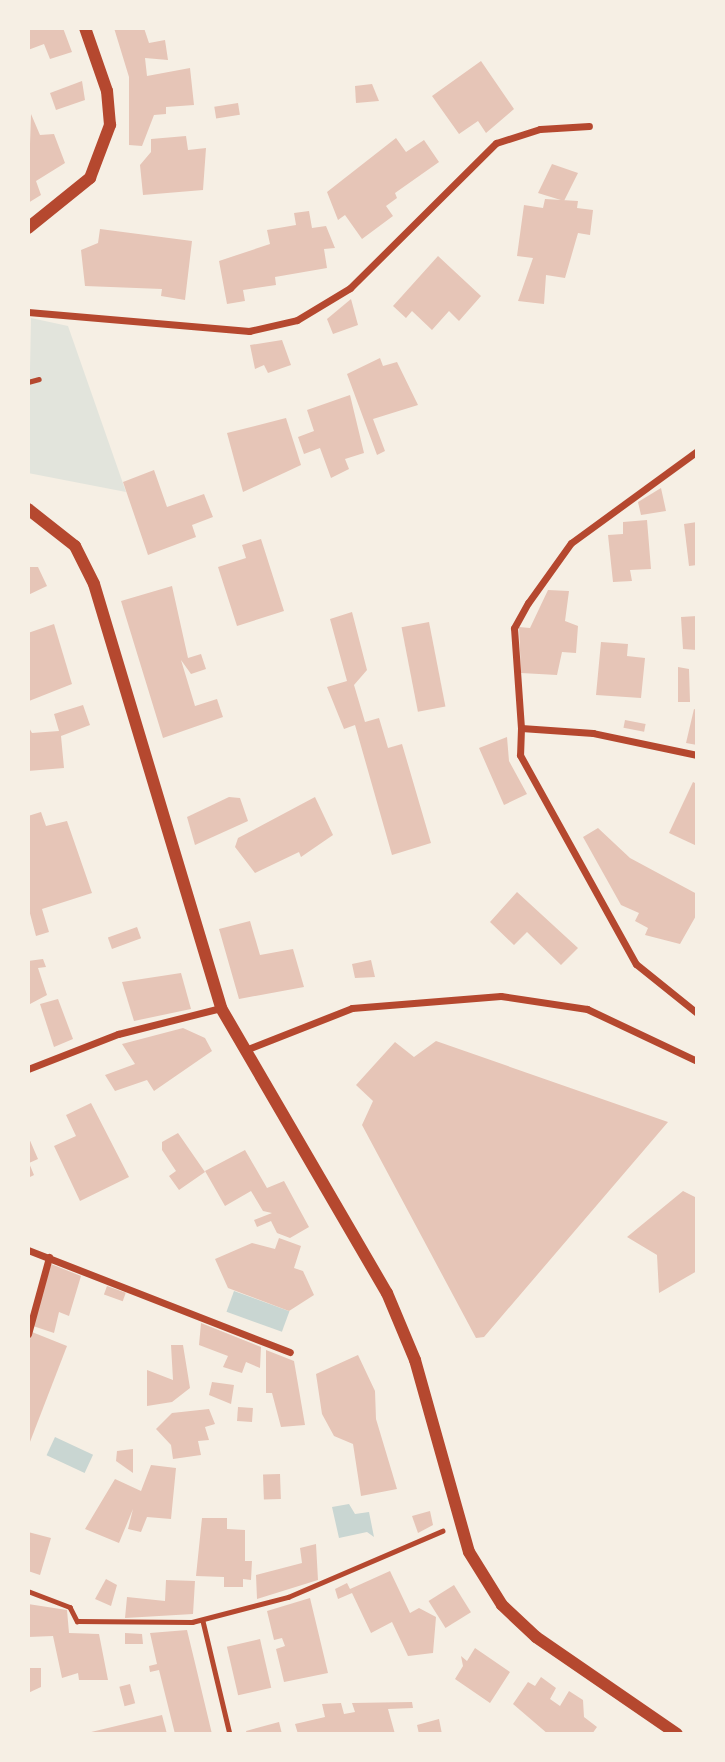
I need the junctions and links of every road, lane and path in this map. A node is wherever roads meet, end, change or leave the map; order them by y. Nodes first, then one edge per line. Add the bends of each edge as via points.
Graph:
1 (85, 28) edge
2 (589, 127) dead end
3 (28, 228) edge
4 (28, 312) edge
5 (38, 379) dead end
6 (28, 382) edge
7 (697, 451) edge
8 (28, 509) edge
9 (521, 728) junction
10 (697, 755) edge
11 (220, 1008) junction
12 (697, 1013) edge
13 (245, 1050) junction
14 (697, 1061) edge
15 (28, 1069) edge
16 (28, 1250) edge
17 (49, 1257) junction
18 (28, 1334) edge
19 (290, 1352) dead end
20 (422, 1541) dead end
21 (28, 1591) edge
22 (203, 1621) junction
23 (230, 1734) edge
24 (677, 1734) edge

1 - 3 street via 107,91 110,125 90,178
2 - 4 street via 540,129 496,143 350,288 297,320 249,331
5 - 6 path
7 - 9 street via 572,543 528,603 514,628
8 - 11 street via 75,546 94,584
9 - 10 street via 593,733
9 - 12 street via 520,755 636,964
11 - 13 street
11 - 15 street via 118,1034
13 - 14 street via 352,1008 500,996 587,1009
13 - 24 street via 387,1293 415,1360 459,1523 485,1582 536,1637
16 - 17 street
17 - 18 street
17 - 19 street
20 - 22 path via 288,1597
21 - 22 path via 70,1607 77,1621
22 - 23 path

